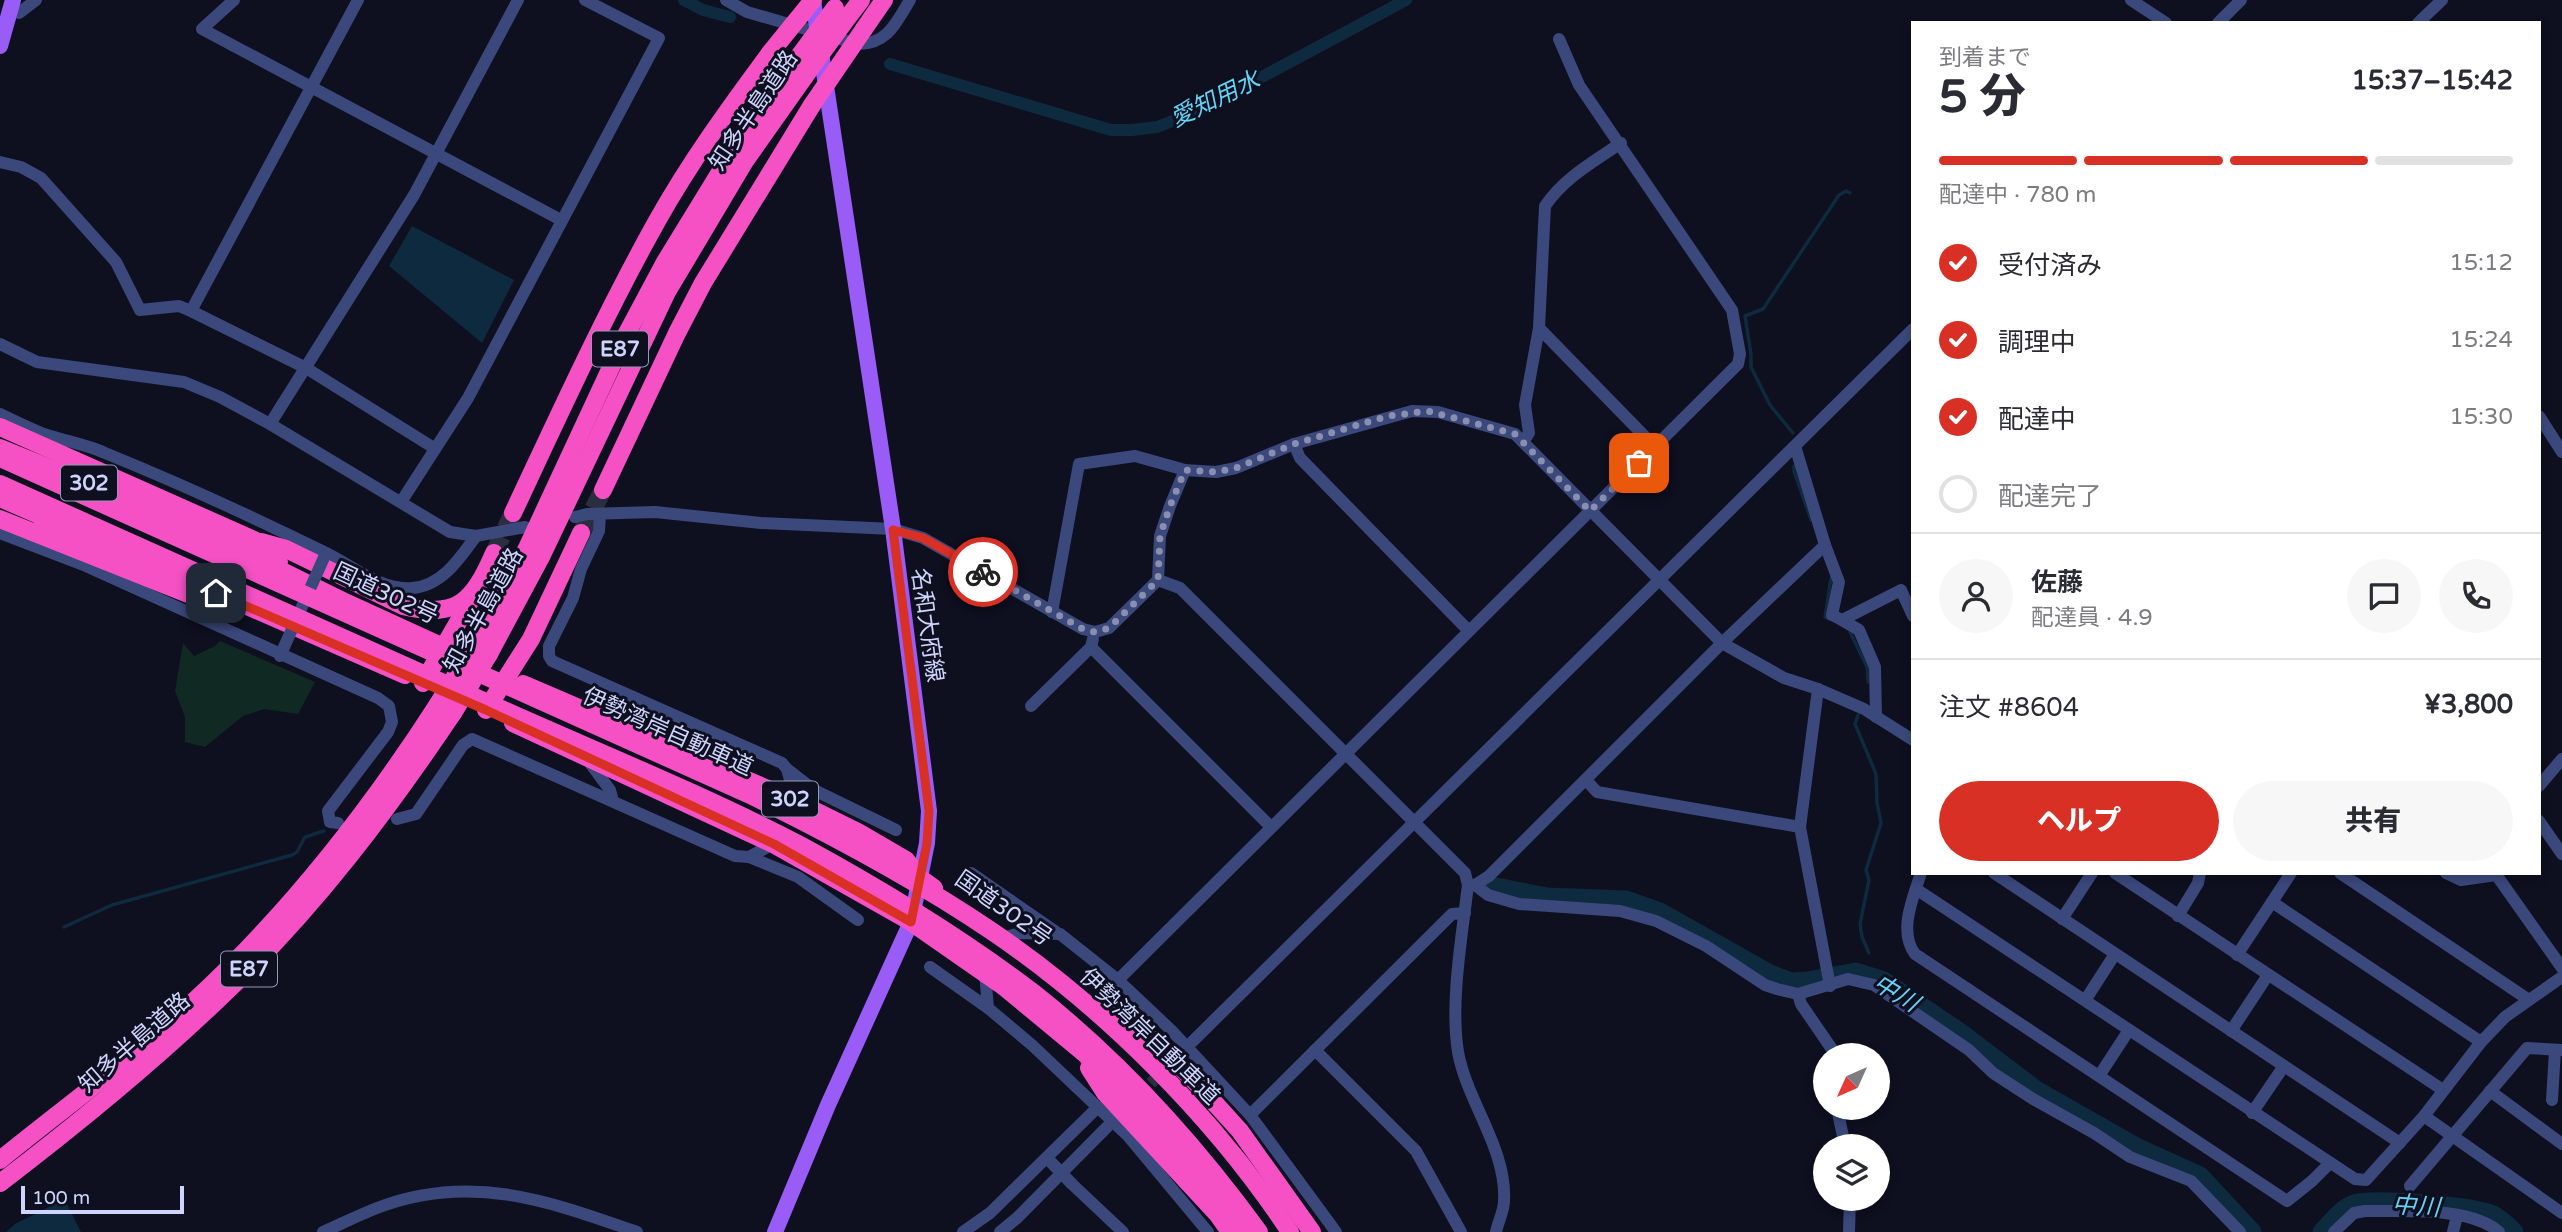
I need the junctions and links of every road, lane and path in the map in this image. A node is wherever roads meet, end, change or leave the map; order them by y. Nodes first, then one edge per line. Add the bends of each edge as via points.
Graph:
1 (36, 0) edge
2 (234, 0) edge
3 (358, 0) edge
4 (519, 0) edge
5 (585, 0) edge
6 (726, 0) edge
7 (813, 0) edge
8 (861, 0) edge
9 (884, 0) edge
10 (910, 0) edge
11 (2131, 0) edge
12 (2241, 0) edge
13 (2443, 0) edge
14 (11, 6) edge
15 (841, 8) edge
16 (2163, 21) edge
17 (2220, 21) edge
18 (2420, 21) edge
19 (816, 32) junction
20 (1559, 39) dead end
21 (0, 46) edge
22 (311, 88) junction
23 (1620, 143) junction
24 (435, 153) junction
25 (0, 162) edge
26 (561, 220) junction
27 (191, 311) junction
28 (1539, 328) junction
29 (1911, 330) edge
30 (0, 344) edge
31 (306, 368) junction
32 (0, 414) edge
33 (2541, 419) edge
34 (270, 424) junction
35 (0, 426) edge
36 (1524, 442) junction
37 (1294, 444) junction
38 (1795, 446) junction
39 (0, 447) edge
40 (1655, 447) junction
41 (434, 448) junction
42 (2562, 453) edge
43 (0, 458) edge
44 (1185, 470) junction
45 (0, 484) edge
46 (603, 490) tunnel mouth
47 (0, 500) edge
48 (401, 502) junction
49 (1590, 511) junction
50 (600, 514) junction
51 (0, 519) edge
52 (519, 520) joint
53 (578, 525) joint
54 (893, 530) junction
55 (0, 533) edge
56 (476, 536) junction
57 (183, 540) junction
58 (254, 540) junction
59 (1825, 545) junction
60 (327, 553) junction
61 (494, 553) tunnel mouth
62 (297, 578) junction
63 (1659, 579) junction
64 (1158, 580) junction
65 (480, 583) junction
66 (275, 606) junction
67 (1052, 612) junction
68 (1911, 612) edge
69 (1842, 620) junction
70 (1468, 630) junction
71 (1095, 632) junction
72 (1722, 643) junction
73 (443, 647) junction
74 (1091, 647) junction
75 (280, 656) junction
76 (361, 656) junction
77 (507, 676) junction
78 (423, 682) junction
79 (1818, 689) junction
80 (634, 697) junction
81 (1031, 706) dead end
82 (445, 709) junction
83 (486, 710) junction
84 (596, 715) junction
85 (1877, 717) junction
86 (1911, 737) edge
87 (1346, 752) junction
88 (587, 759) junction
89 (2562, 759) edge
90 (787, 769) junction
91 (1586, 780) junction
92 (2541, 784) edge
93 (613, 801) junction
94 (796, 802) junction
95 (397, 819) dead end
96 (338, 823) dead end
97 (1415, 823) junction
98 (2541, 824) edge
99 (1270, 826) junction
100 (1800, 827) junction
101 (895, 830) dead end
102 (774, 844) junction
103 (2562, 854) edge
104 (749, 857) junction
105 (971, 873) dead end
106 (1921, 875) edge
107 (1997, 875) edge
108 (2091, 875) edge
109 (2118, 875) edge
110 (2199, 875) edge
111 (2290, 875) edge
112 (2343, 875) edge
113 (2450, 875) edge
114 (2489, 875) edge
115 (2496, 875) edge
116 (920, 878) junction
117 (1471, 885) junction
118 (1916, 889) junction
119 (2272, 902) junction
120 (1465, 913) junction
121 (2178, 916) junction
122 (2062, 919) junction
123 (858, 920) dead end
124 (911, 922) junction
125 (1060, 934) junction
126 (1006, 937) junction
127 (2115, 954) junction
128 (2237, 955) junction
129 (930, 967) dead end
130 (2562, 968) edge
131 (985, 973) junction
132 (2268, 975) junction
133 (2562, 977) edge
134 (1118, 980) junction
135 (1830, 986) junction
136 (1798, 994) junction
137 (2086, 999) junction
138 (2529, 1000) junction
139 (1096, 1007) junction
140 (988, 1008) junction
141 (2129, 1030) junction
142 (2231, 1031) junction
143 (1067, 1038) junction
144 (1193, 1041) tunnel mouth
145 (2481, 1042) junction
146 (1828, 1043) edge
147 (1315, 1050) junction
148 (2558, 1050) edge
149 (2284, 1066) junction
150 (2099, 1076) junction
151 (2443, 1090) junction
152 (2490, 1091) junction
153 (2552, 1100) dead end
154 (1098, 1107) junction
155 (2252, 1113) junction
156 (1250, 1115) junction
157 (2424, 1116) junction
158 (1108, 1126) dead end
159 (2451, 1135) junction
160 (2400, 1143) junction
161 (2562, 1144) edge
162 (1048, 1158) junction
163 (0, 1160) edge
164 (2330, 1163) junction
165 (0, 1183) edge
166 (2410, 1186) dead end
167 (1850, 1211) edge
168 (2562, 1213) edge
169 (2457, 1216) junction
170 (323, 1232) edge
171 (637, 1232) edge
172 (775, 1232) edge
173 (963, 1232) edge
174 (1000, 1232) edge
175 (1123, 1232) edge
176 (1208, 1232) edge
177 (1230, 1232) edge
178 (1244, 1232) edge
179 (1259, 1232) edge
180 (1292, 1232) edge
181 (1312, 1232) edge
182 (1336, 1232) edge
183 (1461, 1232) edge
184 (1496, 1232) edge
185 (1849, 1232) edge
186 (2240, 1232) edge
187 (2334, 1232) edge
188 (2454, 1232) edge
189 (2499, 1232) edge

1 - 14 street via 19,13
2 - 22 street via 202,29
3 - 22 street
4 - 24 street
5 - 26 street via 659,38
6 - 19 street via 747,12
7 - 19 main road, 名和大府線
7 - 52 highway, bridge via 729,109 657,221 595,340
8 - 15 highway, 知多半島道路 / E87
9 - 46 highway, bridge via 756,193 698,293
10 - 19 street via 883,39 870,44
11 - 16 street
12 - 17 street
13 - 18 street
14 - 21 main road
15 - 82 highway, 知多半島道路 / E87, bridge via 798,71 667,292 542,555
19 - 54 main road, 名和大府線
20 - 23 street via 1579,85
22 - 24 street
22 - 27 street
23 - 28 street via 1556,190 1545,206
23 - 40 street via 1732,310 1740,354 1738,364
24 - 26 street
24 - 31 street via 414,195
25 - 27 street via 41,178 116,262 140,310 179,306
26 - 41 street via 468,398
27 - 31 street
28 - 36 street via 1525,405 1529,433
28 - 40 street
29 - 38 street
30 - 34 street via 37,362 184,382
31 - 34 street
31 - 41 street
32 - 60 street via 44,434 103,452
33 - 42 street
34 - 48 street
35 - 58 highway
36 - 37 street via 1515,434 1428,411 1388,416
36 - 49 street
37 - 44 street via 1236,468
37 - 70 street via 1300,458
38 - 59 street
38 - 63 street
39 - 57 highway, bridge
39 - 62 highway, 国道302号 / 302 via 178,520
40 - 49 street
41 - 48 street
43 - 57 highway, 伊勢湾岸自動車道, bridge
44 - 64 street via 1160,536
44 - 67 street via 1135,456 1079,464
45 - 66 highway, 伊勢湾岸自動車道, bridge
47 - 66 highway, bridge
47 - 76 highway, 302
48 - 56 street via 450,531
49 - 63 street
49 - 70 street
50 - 53 street
50 - 54 street via 654,512
50 - 80 street via 599,531 552,637 549,656
51 - 76 highway via 283,631
52 - 56 street
53 - 77 highway via 531,639
54 - 67 street via 923,538
54 - 116 main road, 名和大府線 via 929,811
55 - 75 street via 86,566
56 - 60 street via 439,579 411,589 380,583
57 - 180 highway, 伊勢湾岸自動車道, bridge via 748,794 938,897 1051,975 1105,1021 1195,1111
58 - 62 highway
58 - 65 highway via 286,550 402,606 423,611 448,609
59 - 69 street via 1839,582 1832,615
59 - 72 street
60 - 75 street, bridge
61 - 65 highway
62 - 73 highway, 国道302号 / 302
63 - 72 street
63 - 97 street
64 - 71 street via 1109,628
64 - 87 street via 1180,588
65 - 73 highway
66 - 179 highway, 伊勢湾岸自動車道, bridge via 751,822 923,917 1037,996 1097,1048 1177,1129
67 - 71 street
68 - 69 street via 1901,590
69 - 85 street via 1859,630 1875,667
70 - 87 street
71 - 74 street
72 - 79 street via 1784,678
72 - 91 street
73 - 77 highway, 国道302号 / 302
73 - 78 highway
74 - 81 street
74 - 99 street
75 - 96 street via 389,706 392,722 388,732 328,811 330,822
76 - 78 highway, 302
77 - 83 highway
77 - 84 highway, 国道302号 / 302
78 - 83 highway, 302
79 - 85 street
79 - 100 street
80 - 84 street
80 - 90 street
82 - 163 highway, 知多半島道路 / E87 via 343,839 241,956 145,1044
82 - 165 highway, 知多半島道路 / E87 via 394,799 295,920 232,987 118,1090
83 - 88 highway, 302
84 - 94 highway, 国道302号 / 302
85 - 86 street
87 - 97 street
87 - 99 street
88 - 93 street
88 - 102 highway, 302
89 - 92 street
90 - 94 street
90 - 101 street via 814,790
91 - 100 street via 1597,792
91 - 117 street via 1489,876
93 - 95 street via 472,739 463,745 415,814
93 - 104 street via 735,856
94 - 116 highway, 国道302号 / 302 via 905,860
97 - 117 street via 1461,867
97 - 144 street
98 - 103 street
99 - 134 street
100 - 135 street
102 - 104 street
102 - 124 highway, 302
104 - 123 street via 798,877
105 - 125 street
106 - 118 street
107 - 122 street
108 - 122 street
109 - 121 street
110 - 121 street
111 - 119 street
112 - 138 street
113 - 114 street via 2461,880
115 - 130 street
116 - 124 main road, 名和大府線
116 - 126 highway, 国道302号 / 302
117 - 120 street
117 - 136 street via 1519,904 1636,914 1678,931 1765,985
118 - 137 street
118 - 150 street via 1906,929 1915,954
119 - 128 street
119 - 145 street
120 - 147 street via 1452,915
120 - 184 street via 1455,1022 1458,1054 1502,1173 1504,1202
121 - 128 street
122 - 127 street
124 - 131 highway, 302
124 - 172 main road, 名和大府線
125 - 126 street
125 - 134 street
126 - 139 highway, 国道302号 / 302
127 - 137 street
127 - 142 street
128 - 132 street
129 - 140 street
131 - 140 street
131 - 143 highway, 302
132 - 142 street
132 - 151 street
133 - 138 street
134 - 156 street
135 - 136 street
135 - 186 street via 1848,979 1874,985 2033,1100 2130,1157 2191,1181
136 - 146 street
137 - 141 street
138 - 145 street
139 - 180 highway, 国道302号 / 302 via 1207,1122
139 - 181 highway via 1160,1046 1202,1089 1240,1131
140 - 154 street
141 - 150 street
141 - 155 street
142 - 149 street
143 - 177 highway via 1105,1093
143 - 178 highway, 302 via 1177,1147
145 - 151 street
147 - 156 street
147 - 183 street via 1416,1151
148 - 152 street via 2527,1048
148 - 153 street
149 - 155 street
149 - 160 street
150 - 164 street via 2287,1200
151 - 157 street
152 - 159 street
152 - 161 street
154 - 162 street
154 - 176 street
155 - 164 street
156 - 182 street
157 - 159 street
157 - 160 street
158 - 174 street
159 - 166 street
159 - 168 street
160 - 164 street via 2366,1180 2355,1179
162 - 173 street
162 - 175 street, bridge
167 - 185 street
169 - 187 street via 2359,1211
169 - 188 street
169 - 189 street via 2481,1220
170 - 171 street via 378,1208 460,1192 532,1197

